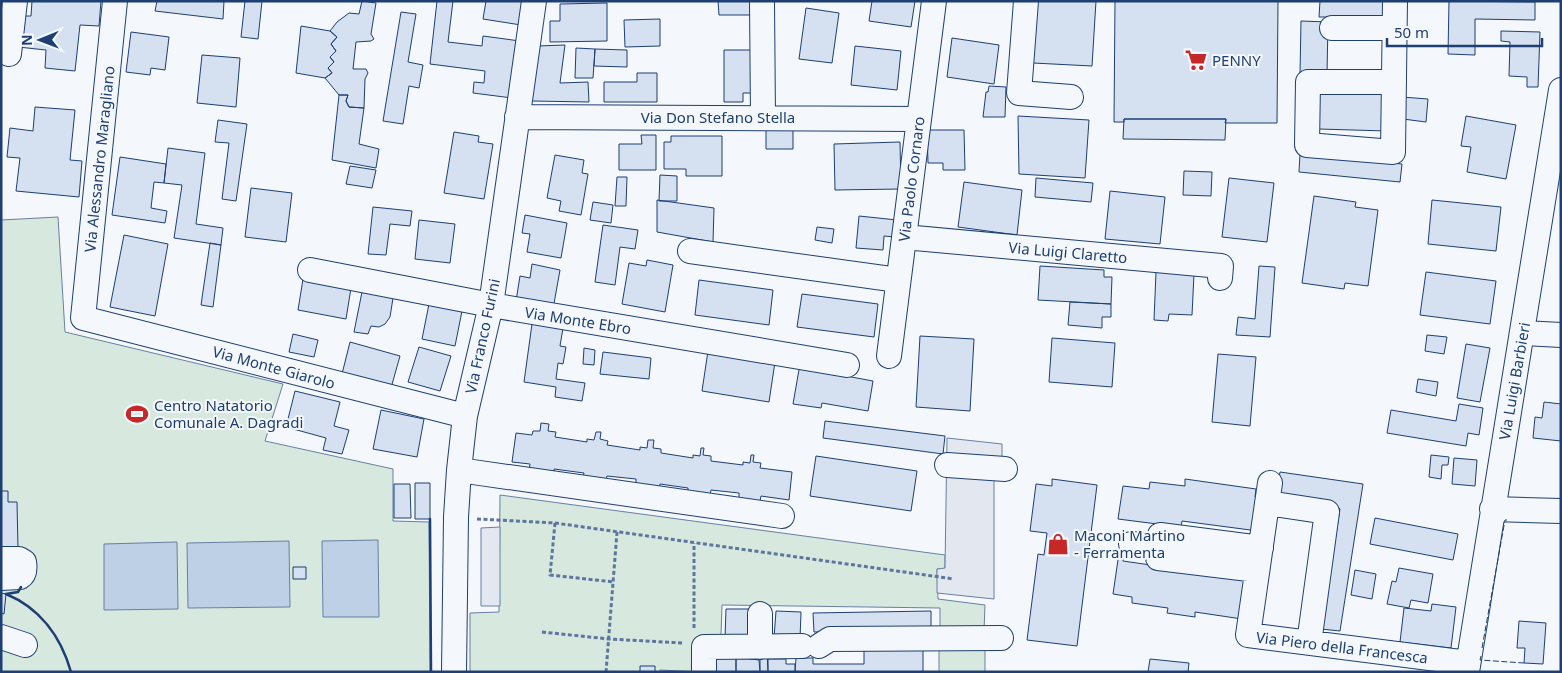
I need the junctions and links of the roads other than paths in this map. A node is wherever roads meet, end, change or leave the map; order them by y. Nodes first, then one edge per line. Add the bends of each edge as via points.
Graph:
1 (15, 1) edge
2 (115, 1) edge
3 (534, 1) edge
4 (762, 1) edge
5 (934, 1) edge
6 (1026, 1) edge
7 (1395, 1) edge
8 (1332, 28) dead end
9 (1394, 28) junction
10 (9, 54) dead end
11 (1394, 82) junction
12 (1561, 90) edge
13 (1071, 97) dead end
14 (517, 116) junction
15 (763, 118) junction
16 (919, 118) junction
17 (904, 238) junction
18 (690, 251) dead end
19 (310, 270) dead end
20 (1220, 278) dead end
21 (898, 280) junction
22 (491, 305) junction
23 (83, 318) joint
24 (1523, 333) junction
25 (1561, 335) edge
26 (889, 356) dead end
27 (847, 365) dead end
28 (465, 416) junction
29 (947, 466) dead end
30 (1005, 469) dead end
31 (459, 470) junction
32 (1492, 509) junction
33 (1561, 511) edge
34 (782, 516) dead end
35 (1130, 544) dead end
36 (1, 559) edge
37 (1259, 559) junction
38 (1, 578) edge
39 (760, 614) dead end
40 (1, 636) edge
41 (1001, 638) dead end
42 (1309, 643) junction
43 (25, 645) dead end
44 (760, 647) junction
45 (1467, 668) edge
46 (454, 672) edge
47 (704, 672) edge

1 - 10 street
2 - 23 street, Via Alessandro Maragliano
3 - 14 street, Via Franco Furini
4 - 15 street
5 - 16 street, Via Paolo Cornaro
6 - 13 street via 1019,93
7 - 9 street
8 - 9 street
9 - 11 street
11 - 11 street via 1394,152 1306,145 1308,82
12 - 24 street, Via Luigi Barbieri
14 - 15 street, Via Don Stefano Stella
14 - 22 street, Via Franco Furini
15 - 16 street, Via Don Stefano Stella
16 - 17 street, Via Paolo Cornaro
17 - 20 street, Via Luigi Claretto via 1221,266
17 - 21 street, Via Paolo Cornaro
18 - 21 street
19 - 22 street, Via Monte Ebro
21 - 26 street, Via Paolo Cornaro
22 - 27 street, Via Monte Ebro
22 - 28 street, Via Franco Furini
23 - 28 street, Via Monte Giarolo
24 - 25 street
24 - 32 street, Via Luigi Barbieri
28 - 31 street, Via Franco Furini
29 - 30 street
31 - 34 street
31 - 46 street, Via Franco Furini
32 - 33 street
32 - 45 street, Via Luigi Barbieri
35 - 37 street via 1159,547 1158,558
36 - 38 street via 20,559 25,566 20,577
37 - 42 street, Via Piero della Francesca via 1248,635
37 - 42 street, Via Piero della Francesca via 1268,493 1327,512
39 - 44 street
40 - 43 street
41 - 44 street via 830,639 810,646
42 - 45 street, Via Piero della Francesca via 1420,656
44 - 47 street via 704,647

